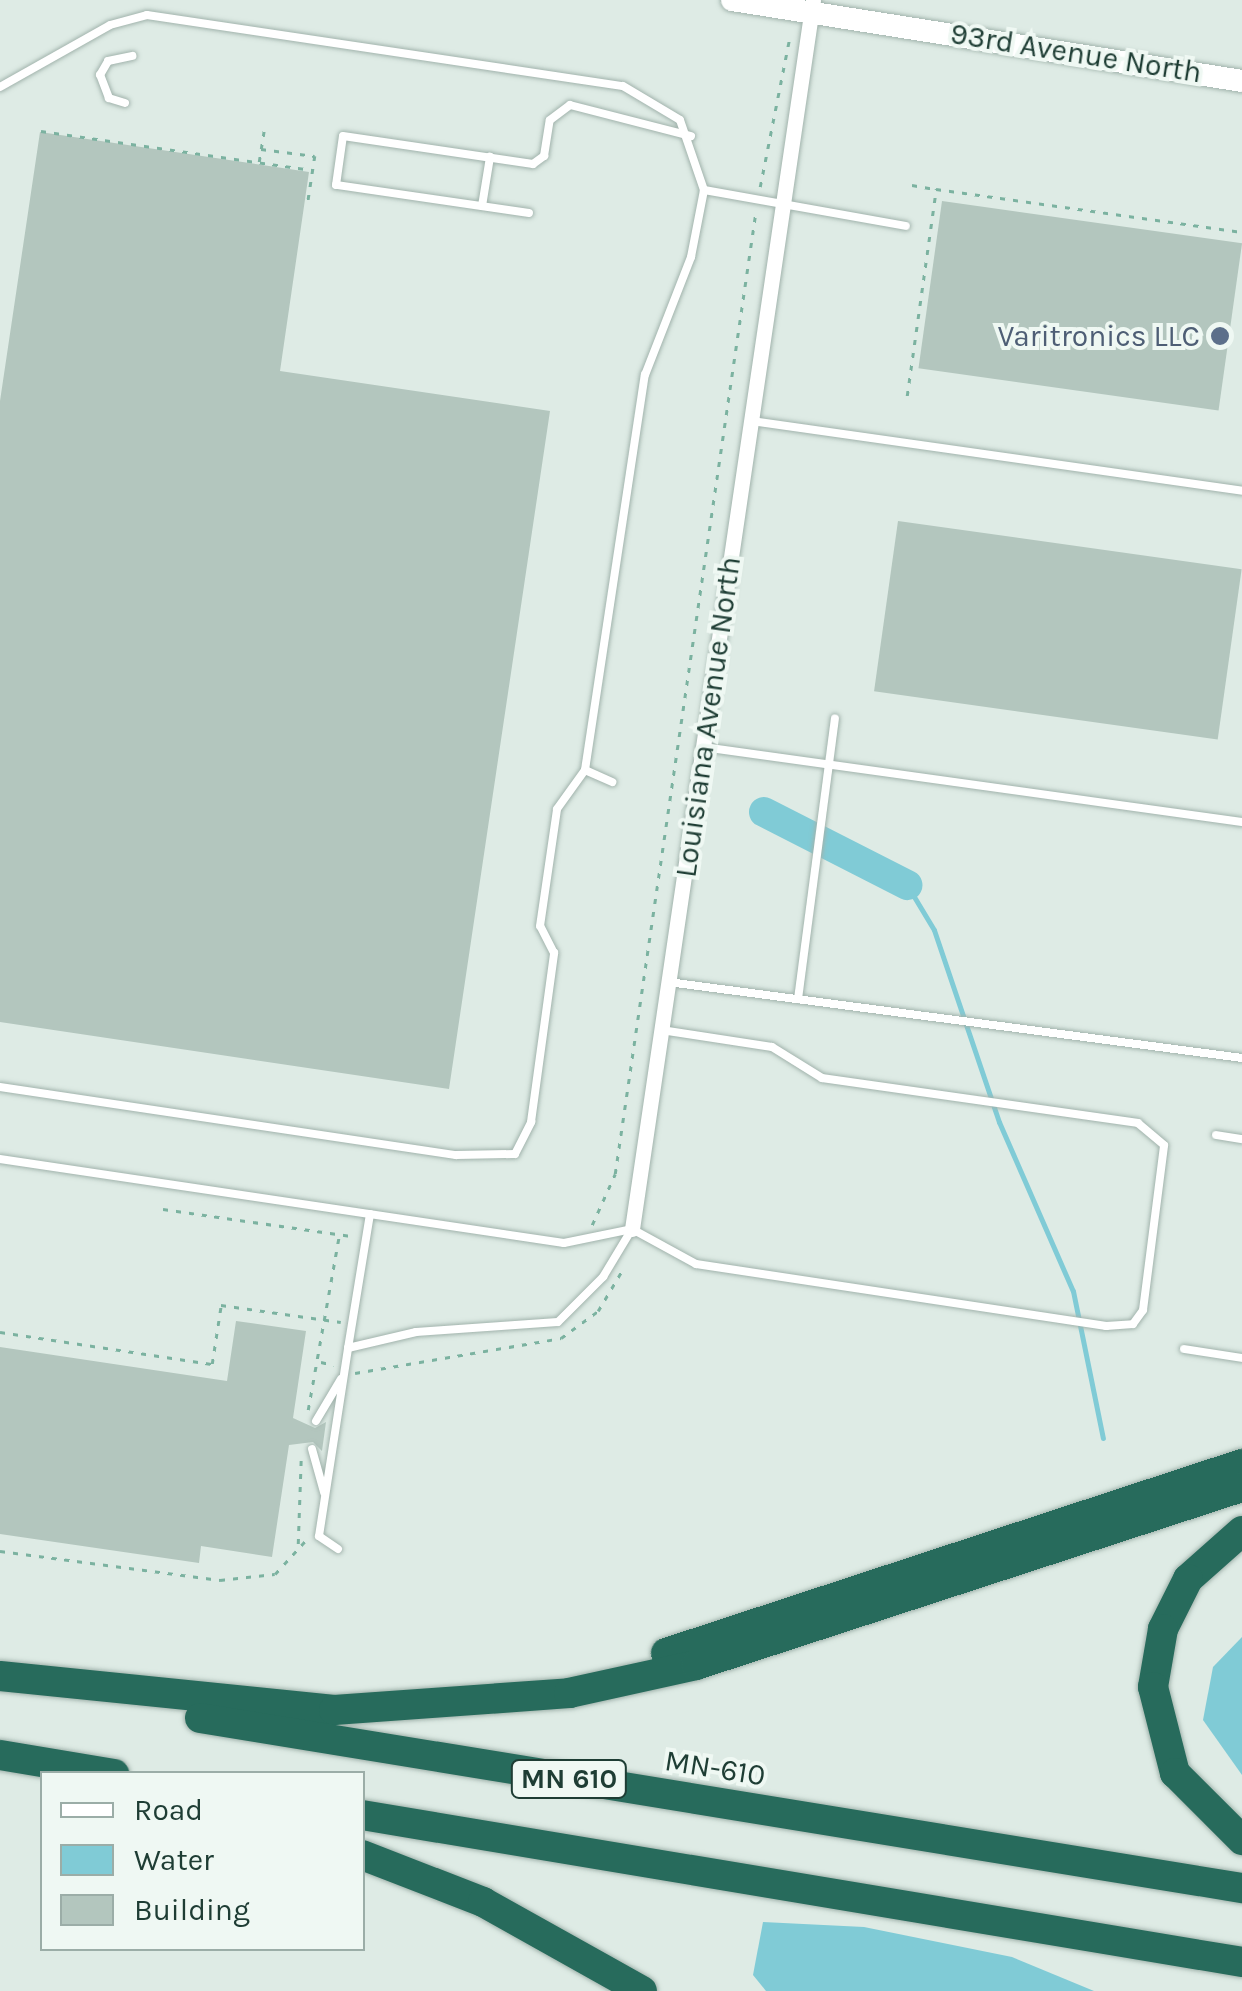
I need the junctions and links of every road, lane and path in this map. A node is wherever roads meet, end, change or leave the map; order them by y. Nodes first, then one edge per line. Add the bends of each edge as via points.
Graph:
1 (732, 0) edge
2 (812, 6) edge
3 (132, 56) dead end
4 (1242, 81) edge
5 (0, 87) edge
6 (125, 103) dead end
7 (265, 124) dead end
8 (41, 131) dead end
9 (691, 136) junction
10 (261, 148) junction
11 (280, 151) junction
12 (298, 154) junction
13 (490, 158) junction
14 (259, 163) junction
15 (278, 165) junction
16 (295, 168) junction
17 (312, 170) junction
18 (912, 186) dead end
19 (936, 189) junction
20 (704, 190) junction
21 (758, 198) junction
22 (308, 202) dead end
23 (783, 204) junction
24 (482, 206) junction
25 (529, 213) dead end
26 (906, 226) dead end
27 (1242, 232) edge
28 (906, 396) dead end
29 (751, 421) junction
30 (1242, 491) edge
31 (835, 718) dead end
32 (704, 747) junction
33 (829, 763) junction
34 (584, 770) junction
35 (612, 782) dead end
36 (1242, 822) edge
37 (668, 982) junction
38 (798, 999) junction
39 (661, 1030) junction
40 (1242, 1058) edge
41 (0, 1086) edge
42 (1216, 1135) dead end
43 (1242, 1139) edge
44 (0, 1159) edge
45 (163, 1209) dead end
46 (370, 1214) junction
47 (632, 1229) junction
48 (340, 1235) junction
49 (593, 1237) junction
50 (363, 1258) junction
51 (611, 1264) junction
52 (327, 1320) junction
53 (352, 1324) junction
54 (0, 1332) edge
55 (348, 1348) junction
56 (1184, 1349) dead end
57 (1242, 1358) edge
58 (320, 1362) junction
59 (344, 1373) junction
60 (311, 1420) joint
61 (307, 1448) joint
62 (1242, 1464) edge
63 (1242, 1487) edge
64 (325, 1496) junction
65 (1242, 1531) edge
66 (321, 1542) junction
67 (298, 1545) junction
68 (338, 1549) dead end
69 (0, 1550) edge
70 (0, 1676) edge
71 (0, 1684) edge
72 (526, 1694) junction
73 (0, 1759) edge
74 (91, 1771) edge
75 (40, 1775) edge
76 (365, 1816) edge
77 (1242, 1840) edge
78 (365, 1856) edge
79 (1242, 1888) edge
80 (1242, 1962) edge
81 (642, 1991) edge

1 - 2 street, 93rd Avenue North
2 - 4 street, 93rd Avenue North
2 - 21 path via 780,45
2 - 23 street, Louisiana Avenue North
3 - 6 lane via 115,56 100,76 109,98
5 - 9 lane via 110,25 147,15 623,86 666,104
7 - 10 path
8 - 14 path
9 - 13 lane via 570,106 550,120 541,161
9 - 20 lane
10 - 11 path
10 - 14 path
11 - 12 path
11 - 15 path
12 - 16 path
12 - 17 path via 315,156
13 - 24 lane
13 - 24 lane via 343,136 336,185
14 - 15 path
15 - 16 path
16 - 17 path
17 - 22 path
18 - 19 path
19 - 27 path
19 - 28 path
20 - 21 lane
20 - 34 lane via 684,276 650,354
21 - 23 lane
21 - 49 path via 615,1174
23 - 26 lane
23 - 29 street, Louisiana Avenue North
24 - 25 lane
29 - 30 lane
29 - 32 street, Louisiana Avenue North
31 - 33 lane
32 - 33 lane
32 - 37 street, Louisiana Avenue North
33 - 36 lane
33 - 38 lane
34 - 35 lane
34 - 41 lane via 556,809 540,926 554,952 531,1122 515,1154 456,1156
37 - 38 lane
37 - 39 street, Louisiana Avenue North
38 - 40 lane
39 - 47 street, Louisiana Avenue North
39 - 47 lane via 772,1047 822,1078 1138,1123 1164,1145 1143,1310 1133,1324 1106,1326 696,1264
42 - 43 lane
44 - 46 lane
45 - 48 path
46 - 49 lane via 564,1242
46 - 50 lane
47 - 49 lane
47 - 51 lane
48 - 50 path via 352,1236 350,1252
48 - 52 path
50 - 53 lane
51 - 55 lane via 558,1322 416,1332
51 - 59 path via 625,1270 618,1284 561,1338
52 - 53 path
52 - 54 path via 220,1305 212,1364
52 - 58 path
53 - 55 lane
55 - 59 lane
56 - 57 lane
58 - 59 path
58 - 60 path
59 - 60 lane
59 - 64 lane
61 - 64 lane
61 - 67 path
62 - 72 highway
63 - 72 highway via 696,1664
64 - 66 lane
65 - 77 highway via 1188,1579 1163,1629 1153,1687 1175,1773
66 - 67 path
66 - 68 lane
67 - 69 path via 275,1574 220,1580
70 - 72 highway via 334,1710
71 - 79 highway, MN-610 / MN 610
73 - 74 highway
73 - 75 highway
76 - 80 highway, MN 610
78 - 81 highway via 499,1910

